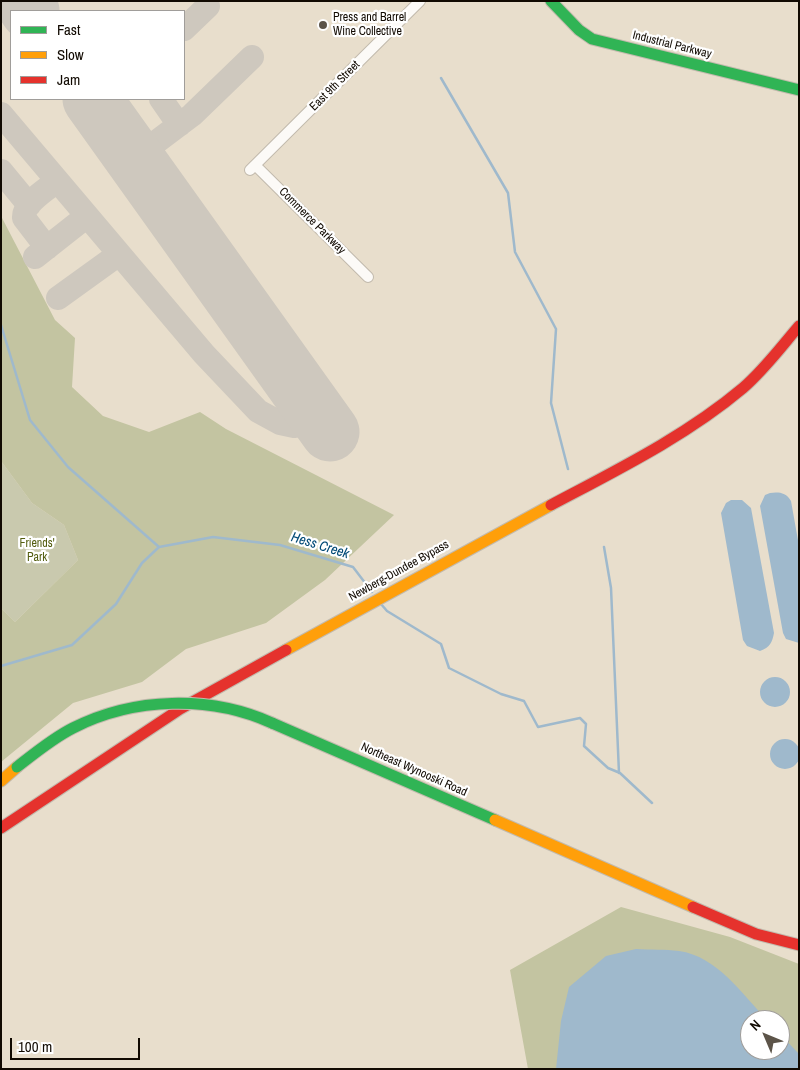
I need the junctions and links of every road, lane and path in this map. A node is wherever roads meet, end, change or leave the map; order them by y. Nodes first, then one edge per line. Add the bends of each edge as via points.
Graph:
1 (420, 1) edge
2 (551, 1) edge
3 (799, 90) edge
4 (253, 167) joint
5 (368, 277) dead end
6 (799, 326) edge
7 (1, 781) edge
8 (1, 828) edge
9 (799, 945) edge

1 - 4 street, East 9th Street
2 - 3 main road, Industrial Parkway via 592,39
4 - 5 street, Commerce Parkway
6 - 8 main road, Newberg-Dundee Bypass via 744,387 693,425 621,468 180,709
7 - 9 main road, Northeast Wynooski Road, bridge via 47,744 74,728 124,710 178,703 234,709 742,928

